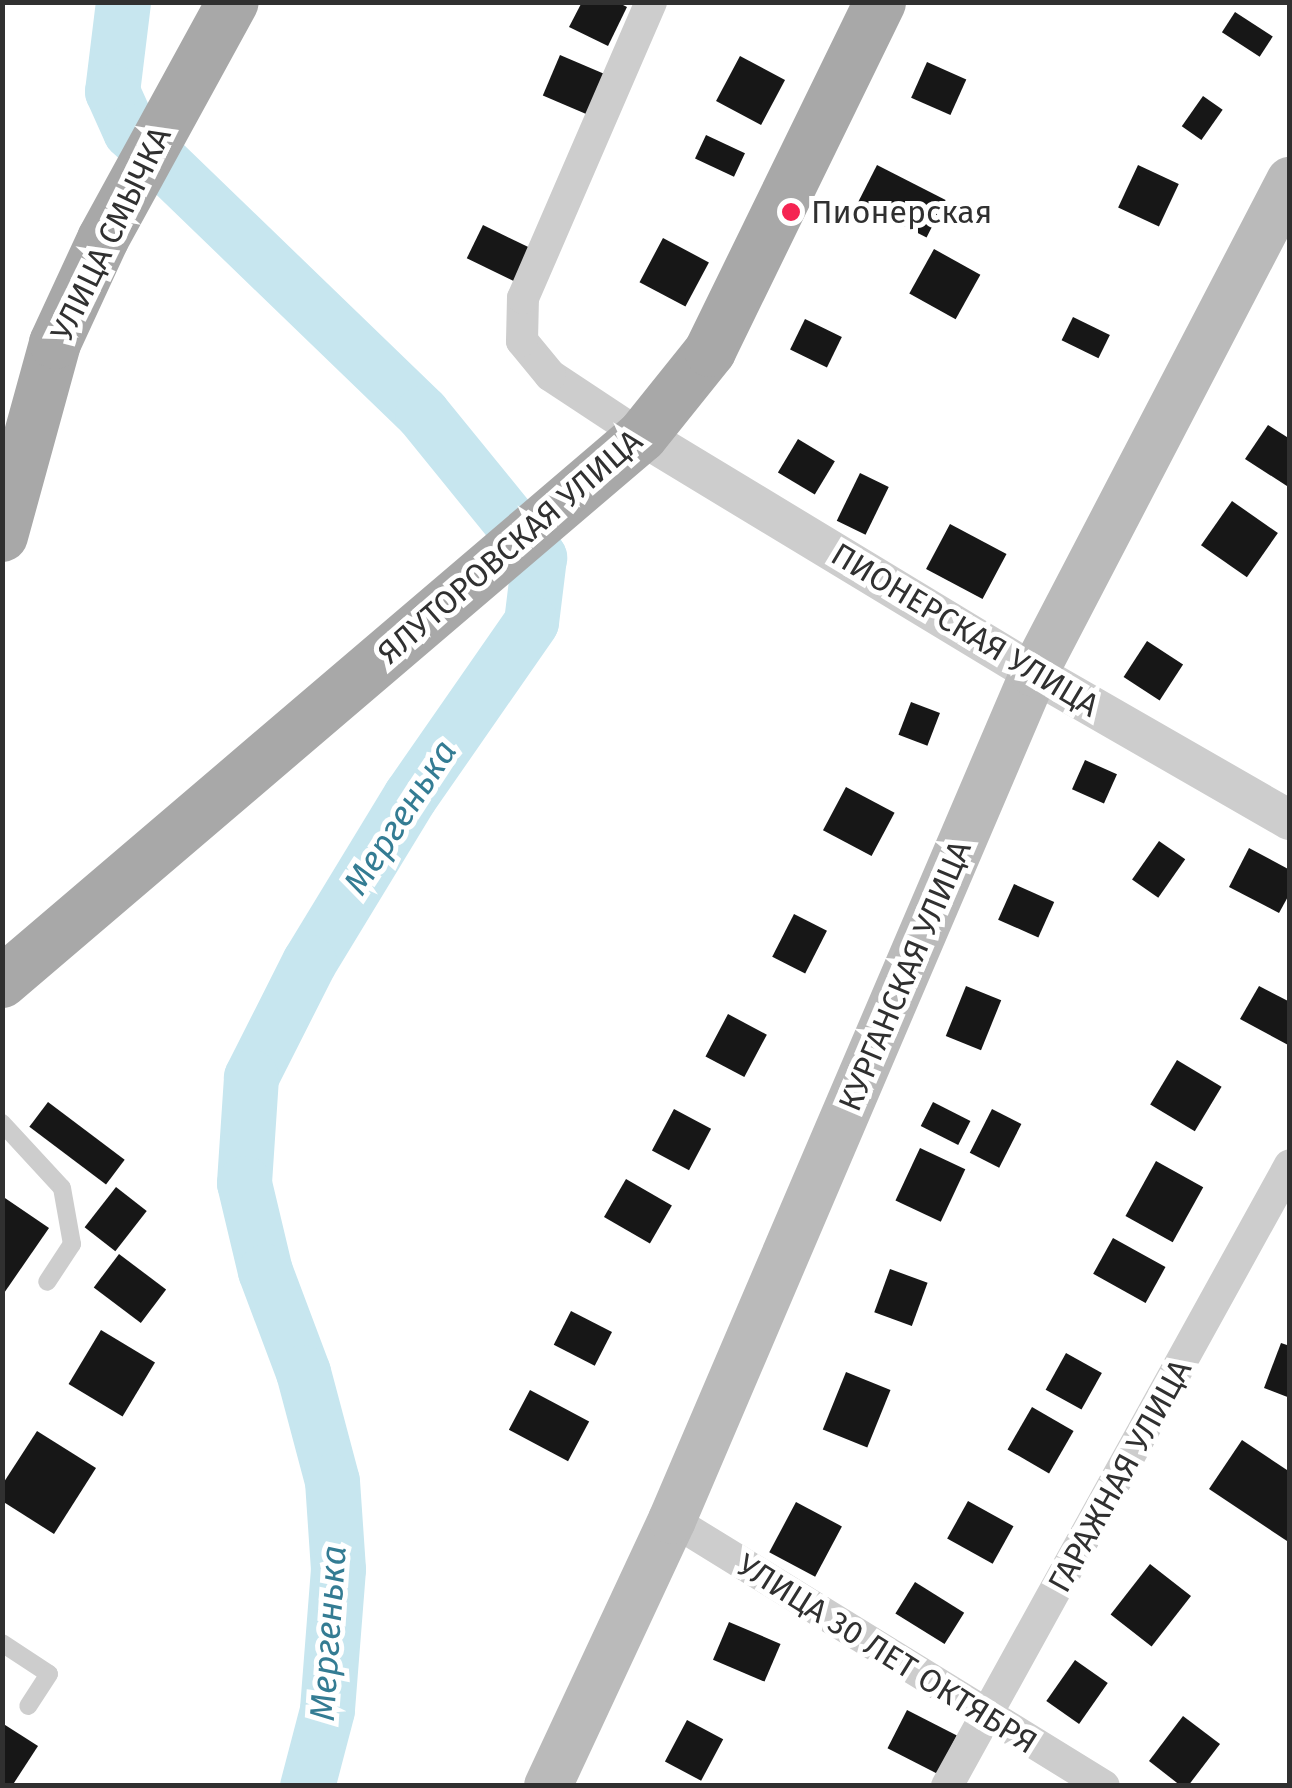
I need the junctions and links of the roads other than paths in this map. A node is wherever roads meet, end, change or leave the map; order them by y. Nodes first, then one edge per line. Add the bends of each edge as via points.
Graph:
1 (233, 2) edge
2 (651, 2) edge
3 (880, 2) edge
4 (1290, 181) edge
5 (625, 450) junction
6 (2, 536) edge
7 (1034, 673) junction
8 (1290, 820) edge
9 (2, 933) edge
10 (55, 937) junction
11 (2, 982) edge
12 (2, 1123) edge
13 (1290, 1165) edge
14 (47, 1282) dead end
15 (672, 1520) junction
16 (2, 1643) edge
17 (28, 1706) dead end
18 (987, 1718) junction
19 (548, 1786) edge
20 (947, 1786) edge
21 (1104, 1786) edge

1 - 6 main road, УЛИЦА СМЫЧКА via 102,239 54,343
2 - 5 street via 523,298 522,341
3 - 5 main road, ЯЛУТОРОВСКАЯ УЛИЦА via 710,351
4 - 7 main road, КУРГАНСКАЯ УЛИЦА
5 - 7 street, ПИОНЕРСКАЯ УЛИЦА
5 - 10 main road, ЯЛУТОРОВСКАЯ УЛИЦА
7 - 8 street, ПИОНЕРСКАЯ УЛИЦА
7 - 15 main road, КУРГАНСКАЯ УЛИЦА
9 - 10 main road
10 - 11 main road, ЯЛУТОРОВСКАЯ УЛИЦА
12 - 14 lane via 62,1188 72,1244
13 - 18 street, ГАРАЖНАЯ УЛИЦА
15 - 18 street, УЛИЦА 30 ЛЕТ ОКТЯБРЯ
15 - 19 main road, КУРГАНСКАЯ УЛИЦА
16 - 17 lane via 49,1674
18 - 20 street, ГАРАЖНАЯ УЛИЦА
18 - 21 street, УЛИЦА 30 ЛЕТ ОКТЯБРЯ

